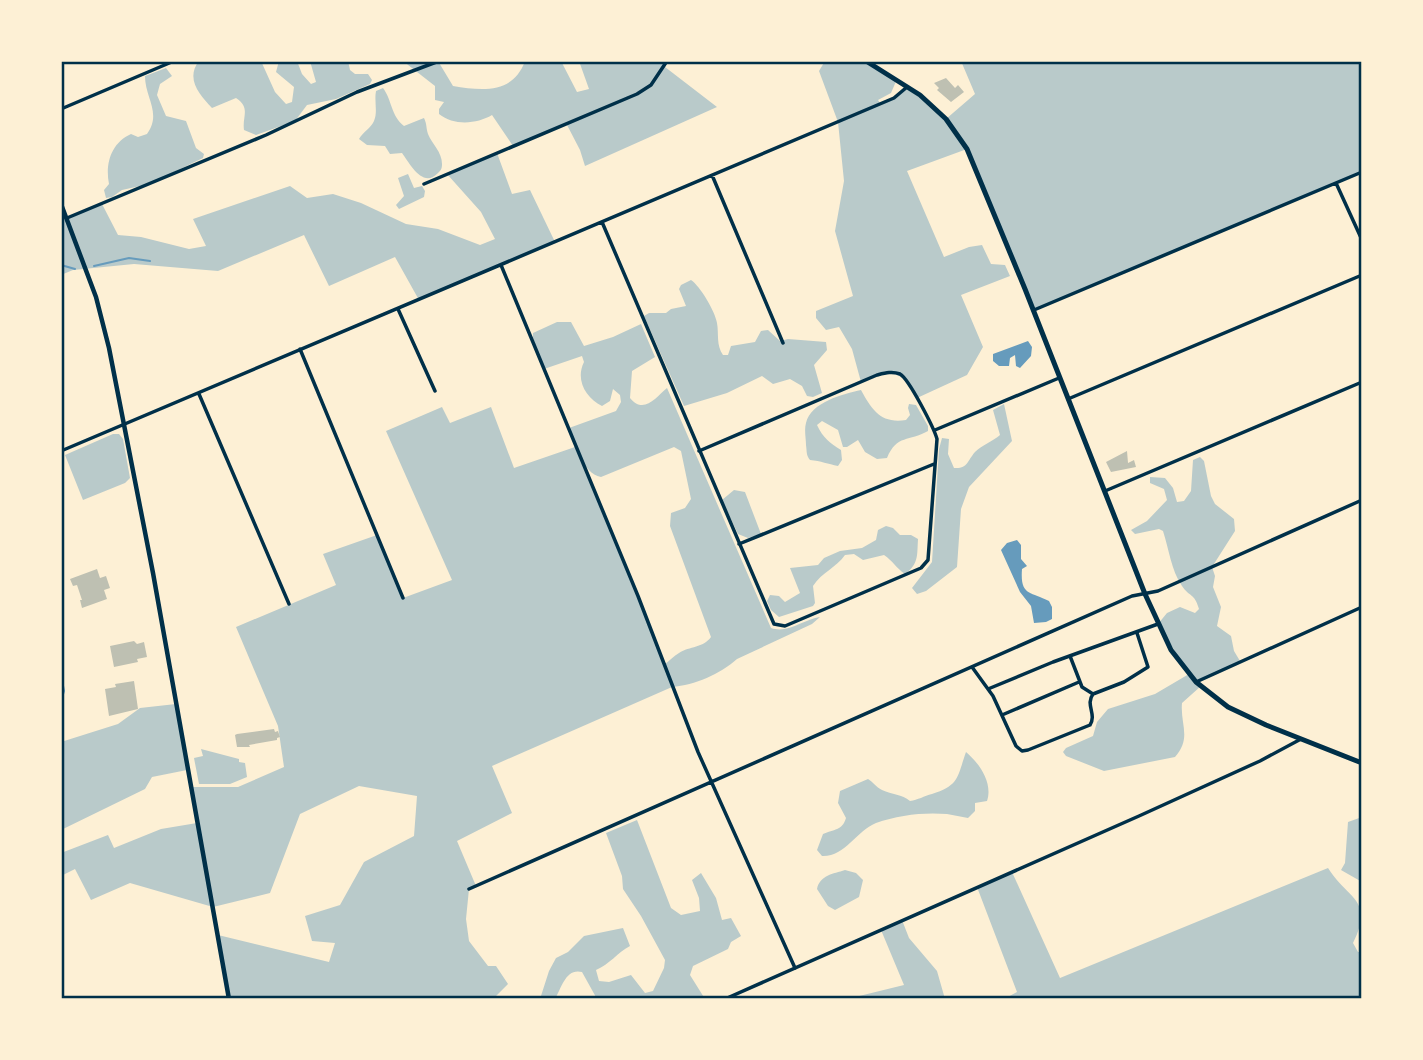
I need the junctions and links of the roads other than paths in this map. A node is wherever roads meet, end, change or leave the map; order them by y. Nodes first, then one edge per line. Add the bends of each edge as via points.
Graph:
1 (174, 61) edge
2 (439, 61) edge
3 (667, 61) edge
4 (866, 61) edge
5 (908, 86) junction
6 (61, 109) edge
7 (1362, 172) edge
8 (712, 176) junction
9 (1336, 183) junction
10 (424, 184) dead end
11 (61, 204) edge
12 (67, 218) junction
13 (602, 222) junction
14 (1362, 240) edge
15 (501, 265) junction
16 (1362, 275) edge
17 (398, 309) junction
18 (1034, 310) junction
19 (783, 343) dead end
20 (300, 349) junction
21 (1059, 378) junction
22 (1362, 382) edge
23 (435, 391) dead end
24 (198, 393) junction
25 (1068, 399) junction
26 (125, 424) junction
27 (935, 430) junction
28 (698, 450) junction
29 (61, 451) edge
30 (934, 464) junction
31 (1105, 491) junction
32 (1362, 500) edge
33 (739, 544) junction
34 (1145, 594) junction
35 (403, 598) dead end
36 (289, 604) dead end
37 (1362, 607) edge
38 (1158, 624) junction
39 (1137, 633) junction
40 (1070, 656) junction
41 (972, 667) junction
42 (1196, 681) junction
43 (1079, 682) junction
44 (988, 689) junction
45 (1093, 694) junction
46 (1002, 715) junction
47 (1302, 739) junction
48 (1362, 763) edge
49 (712, 783) junction
50 (469, 889) dead end
51 (795, 968) junction
52 (229, 999) edge
53 (725, 999) edge

1 - 6 street
2 - 12 street
3 - 10 street via 651,85 637,94
4 - 5 main road
5 - 8 street via 894,98
5 - 18 main road via 946,119 967,149
7 - 9 street
8 - 13 street
8 - 19 street
9 - 14 street
9 - 18 street
11 - 12 main road
12 - 26 main road via 100,307
13 - 15 street
13 - 28 street
15 - 17 street
15 - 49 street
16 - 25 street
17 - 20 street
17 - 23 street
18 - 21 main road
20 - 24 street
20 - 35 street
21 - 25 main road
21 - 27 street
22 - 31 street
24 - 26 street
24 - 36 street
25 - 31 main road
26 - 29 street
26 - 52 main road
27 - 28 street via 909,382 896,373 877,375
27 - 30 street
28 - 33 street
30 - 33 street
30 - 33 street via 926,564 785,626 772,622
31 - 34 main road
32 - 34 street
34 - 38 main road
34 - 41 street
37 - 42 street
38 - 39 street
38 - 42 main road via 1171,650
39 - 40 street
39 - 45 street via 1148,667
40 - 43 street
40 - 44 street
41 - 44 street
41 - 49 street
42 - 47 main road via 1228,707
43 - 45 street
43 - 46 street
44 - 46 street
45 - 46 street via 1090,725 1028,750 1016,746
47 - 48 main road
47 - 51 street
49 - 50 street
49 - 51 street
51 - 53 street

